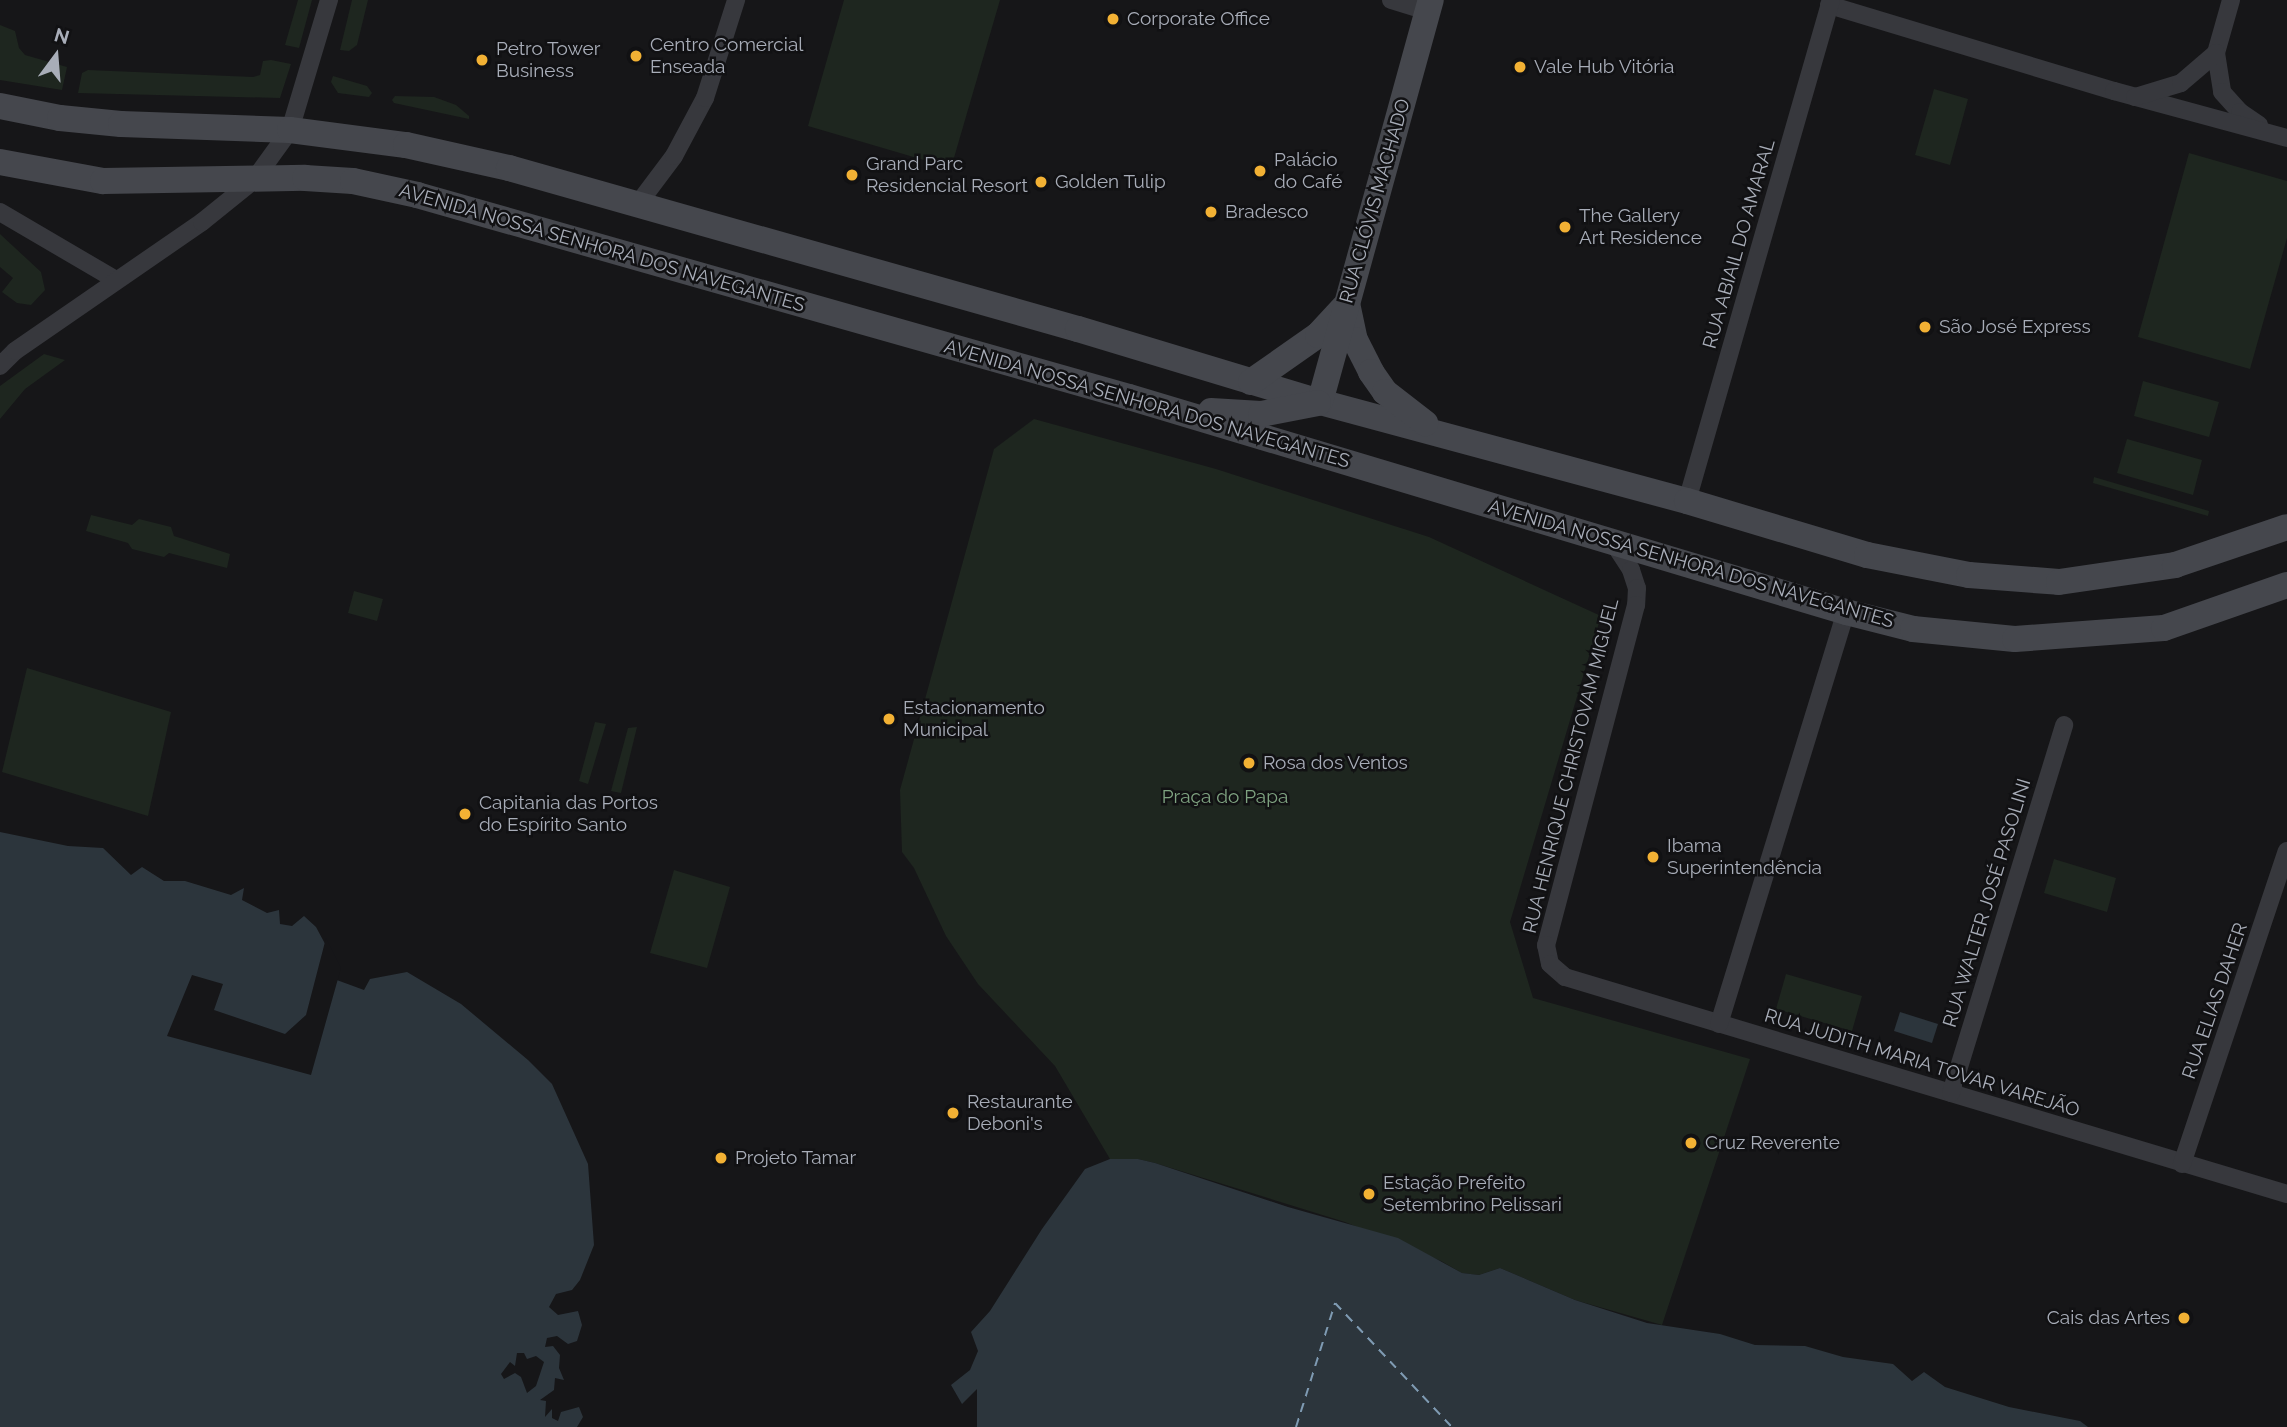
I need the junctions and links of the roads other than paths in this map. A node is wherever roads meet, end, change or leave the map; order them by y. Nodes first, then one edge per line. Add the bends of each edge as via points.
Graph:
1 (329, 0) edge
2 (736, 0) edge
3 (1391, 0) edge
4 (2231, 0) edge
5 (1830, 2) edge
6 (1430, 5) edge
7 (2216, 53) junction
8 (2136, 97) junction
9 (0, 106) edge
10 (290, 130) junction
11 (2278, 135) edge
12 (0, 162) edge
13 (254, 180) junction
14 (638, 204) junction
15 (0, 212) edge
16 (116, 279) junction
17 (1347, 303) junction
18 (0, 366) edge
19 (1251, 382) junction
20 (1129, 397) junction
21 (1320, 402) junction
22 (1441, 433) junction
23 (1687, 500) junction
24 (2287, 527) edge
25 (1613, 541) junction
26 (2287, 585) edge
27 (1846, 612) junction
28 (2064, 725) dead end
29 (2287, 850) edge
30 (1550, 964) joint
31 (1719, 1024) junction
32 (1951, 1093) junction
33 (2182, 1164) junction
34 (2287, 1194) edge

1 - 10 street
2 - 14 street via 705,98 674,156
3 - 6 street
4 - 7 street
5 - 8 street
5 - 23 street, RUA ABIAIL DO AMARAL
6 - 17 main road, RUA CLÓVIS MACHADO
7 - 8 street via 2181,83
7 - 11 street via 2222,92 2240,112
8 - 11 street
9 - 10 main road via 121,124
10 - 13 street
10 - 14 main road via 406,145
12 - 13 main road, AVENIDA NOSSA SENHORA DOS NAVEGANTES via 103,181
13 - 16 street via 202,222
13 - 20 main road, AVENIDA NOSSA SENHORA DOS NAVEGANTES via 353,181 417,195
14 - 19 main road
15 - 16 street
16 - 18 street
17 - 19 main road via 1318,335
17 - 21 main road, RUA CLÓVIS MACHADO
17 - 22 main road via 1355,340 1385,392
19 - 21 main road
20 - 21 main road via 1217,412 1261,414
20 - 25 main road, AVENIDA NOSSA SENHORA DOS NAVEGANTES
21 - 22 main road
22 - 23 main road
23 - 24 main road via 1867,555 1969,575 2059,582 2175,565
25 - 27 main road, AVENIDA NOSSA SENHORA DOS NAVEGANTES
25 - 30 street, RUA HENRIQUE CHRISTOVAM MIGUEL via 1631,570 1636,605 1546,946
26 - 27 main road, AVENIDA NOSSA SENHORA DOS NAVEGANTES via 2164,628 2015,639 1913,629
27 - 31 street
28 - 32 street, RUA WALTER JOSÉ PASOLINI
29 - 33 street, RUA ELIAS DAHER
30 - 31 street, RUA JUDITH MARIA TOVAR VAREJÃO via 1565,977
31 - 32 street, RUA JUDITH MARIA TOVAR VAREJÃO
32 - 33 street, RUA JUDITH MARIA TOVAR VAREJÃO
33 - 34 street, RUA JUDITH MARIA TOVAR VAREJÃO

